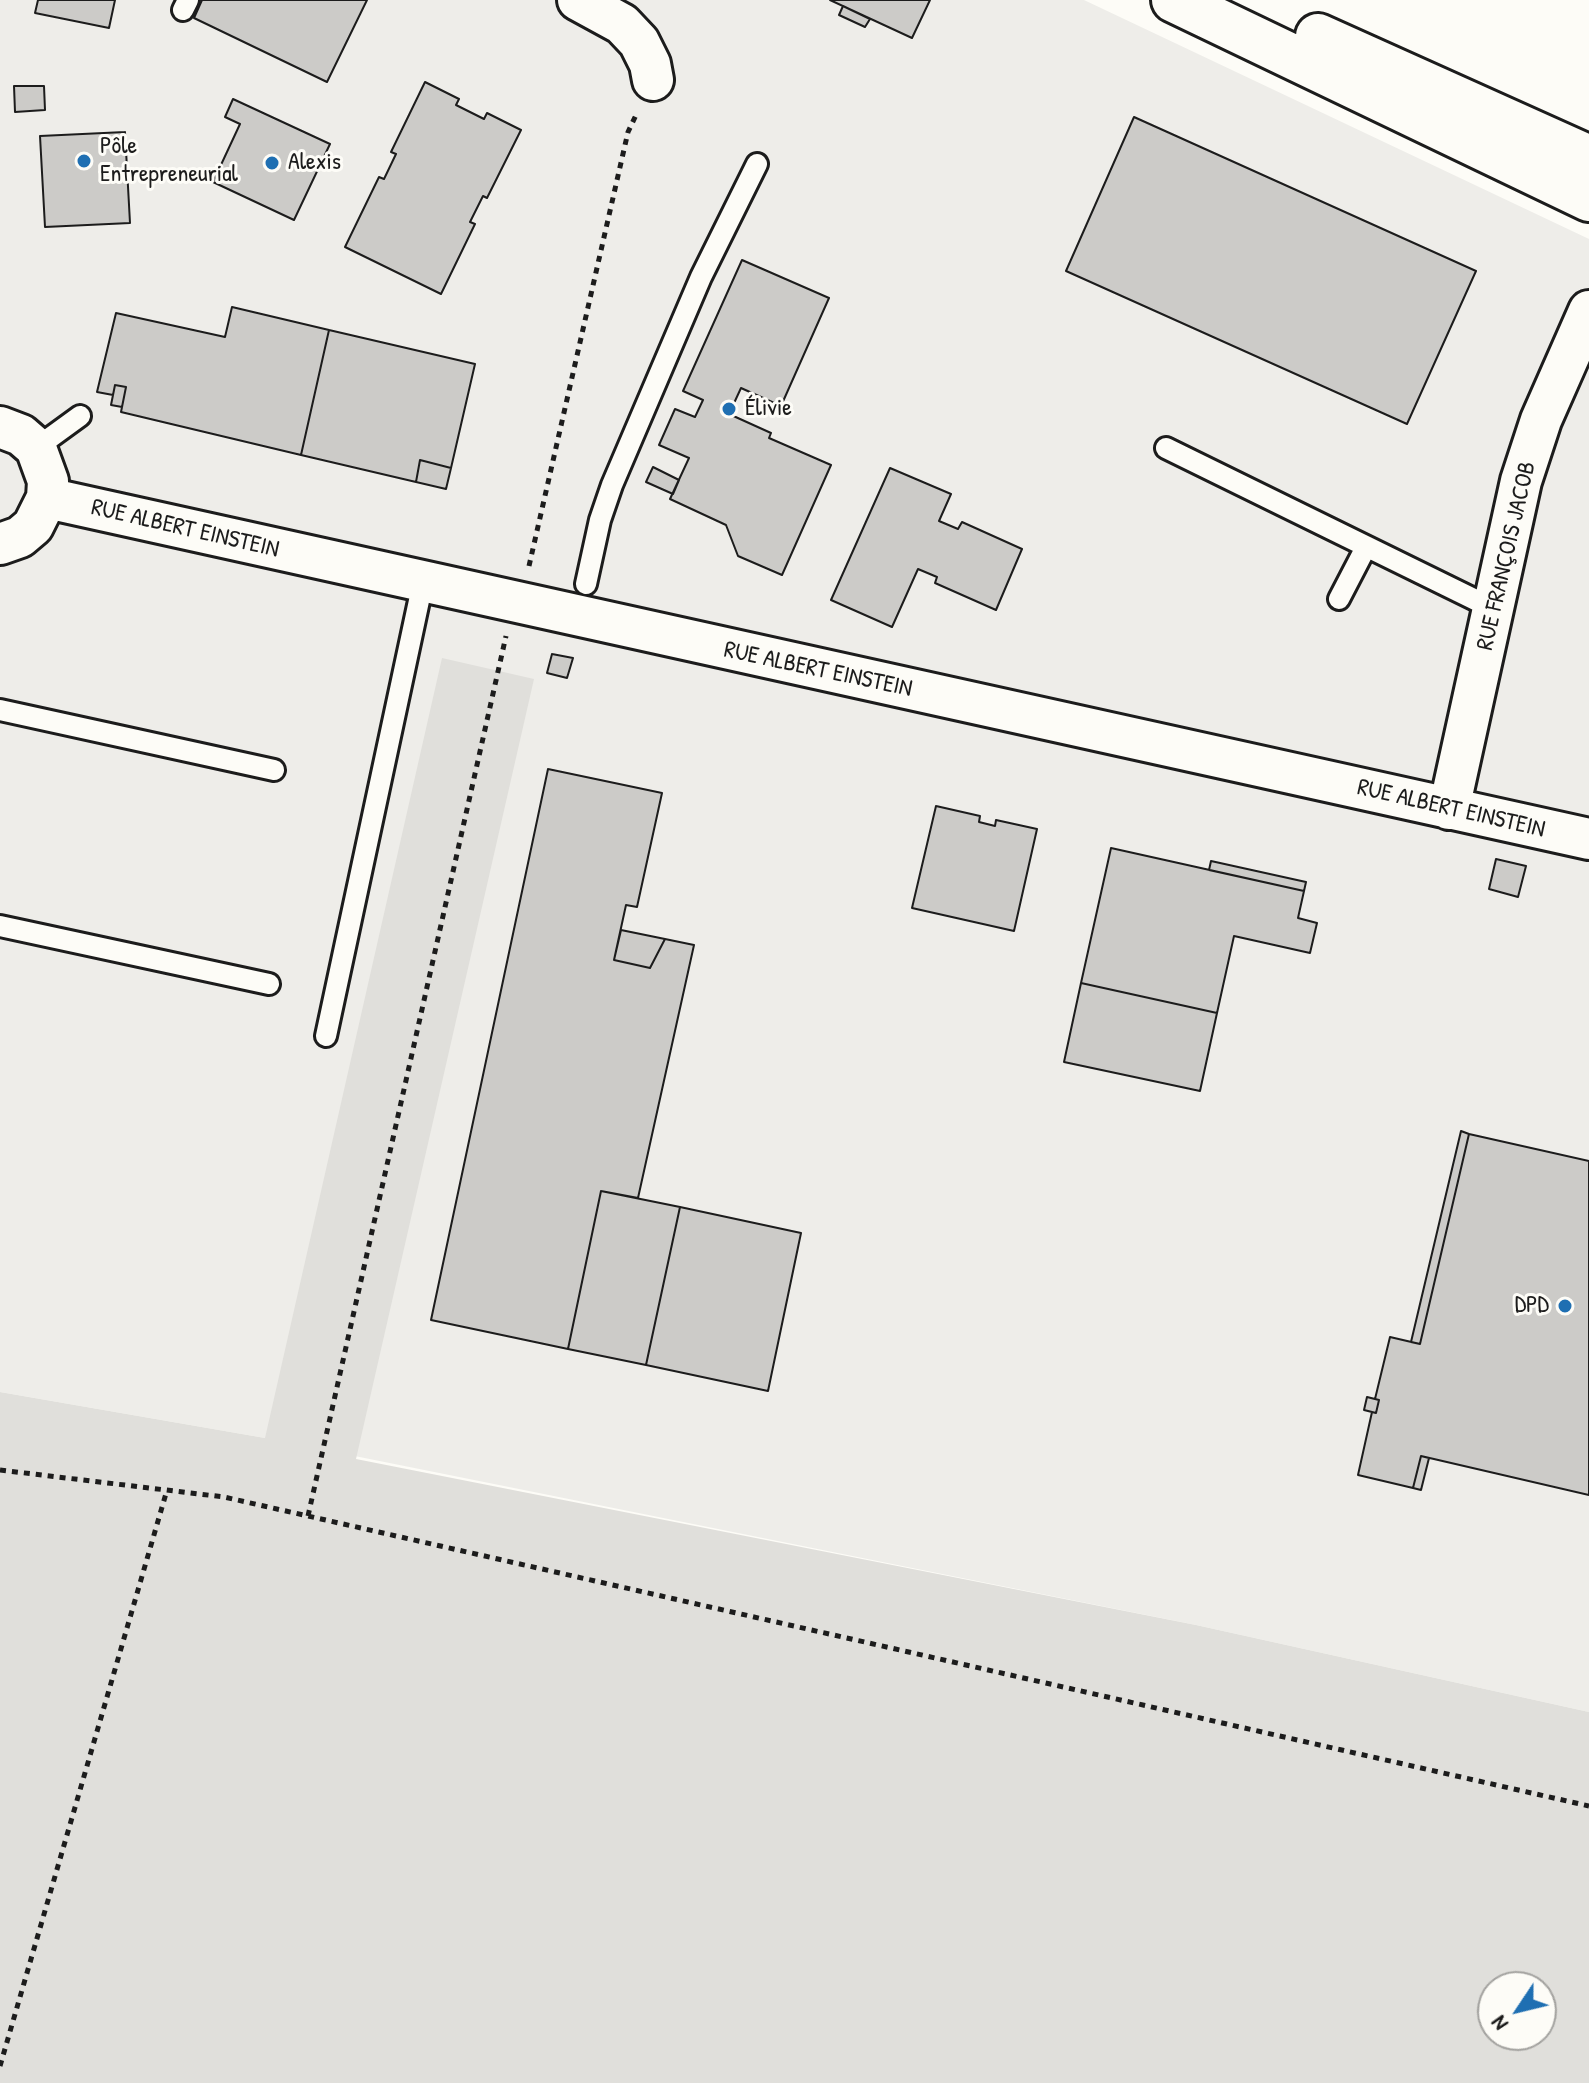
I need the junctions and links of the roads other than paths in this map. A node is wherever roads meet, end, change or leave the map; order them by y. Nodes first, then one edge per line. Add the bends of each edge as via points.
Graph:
1 (578, 0) edge
2 (1174, 0) edge
3 (1237, 0) edge
4 (653, 80) road end
5 (1589, 158) edge
6 (757, 164) dead end
7 (1589, 199) edge
8 (1589, 311) edge
9 (80, 416) dead end
10 (0, 427) edge
11 (36, 448) junction
12 (1166, 448) dead end
13 (47, 498) junction
14 (0, 544) edge
15 (1366, 547) junction
16 (423, 582) junction
17 (586, 584) dead end
18 (1339, 599) dead end
19 (1494, 609) junction
20 (0, 710) edge
21 (274, 770) dead end
22 (1449, 809) junction
23 (1589, 839) edge
24 (0, 926) edge
25 (269, 984) dead end
26 (326, 1036) dead end

1 - 4 street via 622,24 639,42
2 - 7 main road
3 - 5 main road
6 - 17 lane via 701,277 612,485
8 - 19 street, RUE FRANÇOIS JACOB via 1541,420 1521,481
9 - 11 lane
10 - 11 street
11 - 13 street via 48,481
12 - 15 lane
13 - 14 street via 33,526
13 - 16 street, RUE ALBERT EINSTEIN
15 - 18 lane
15 - 19 lane
16 - 22 street, RUE ALBERT EINSTEIN
16 - 26 lane
19 - 22 street, RUE FRANÇOIS JACOB
20 - 21 lane
22 - 23 street, RUE ALBERT EINSTEIN
24 - 25 lane

